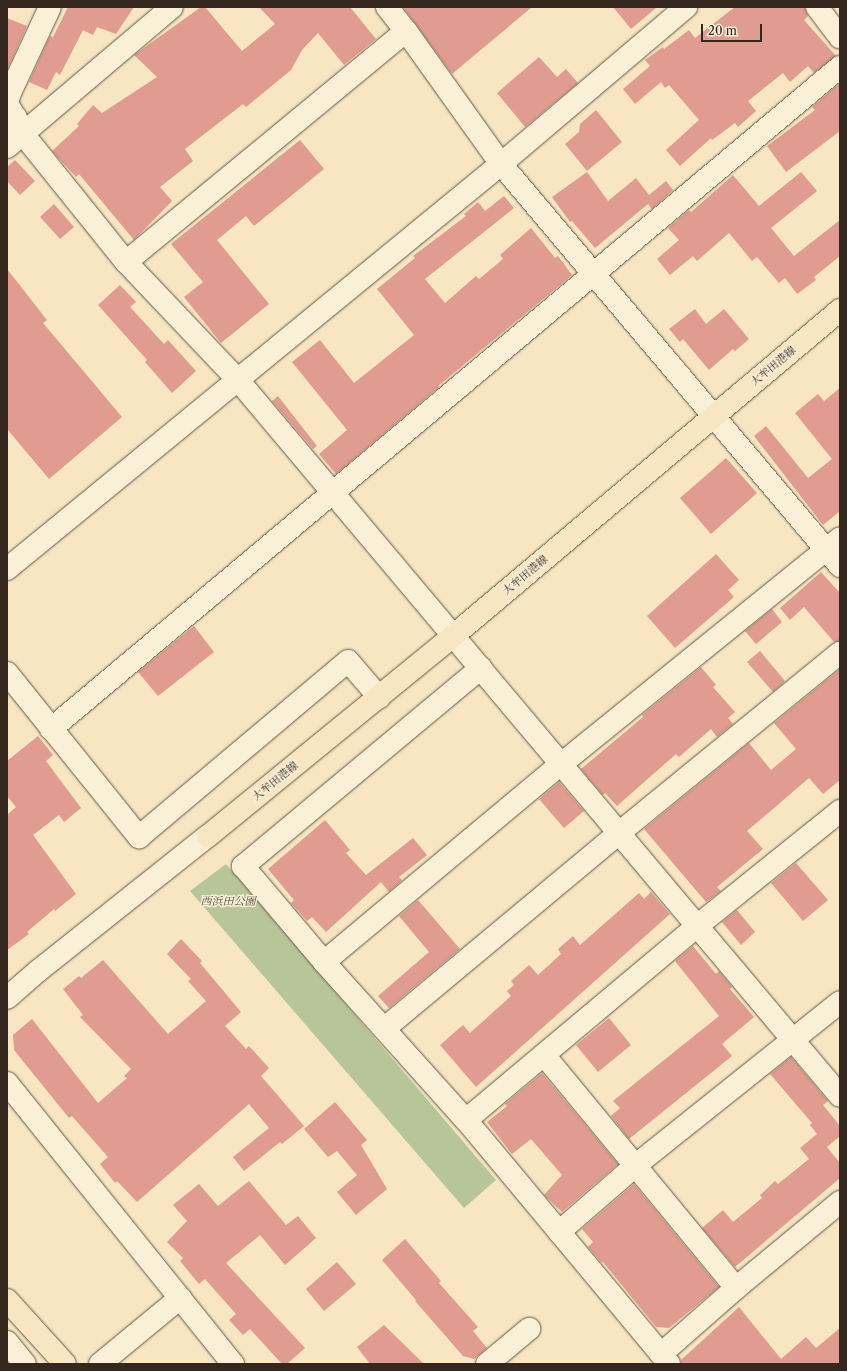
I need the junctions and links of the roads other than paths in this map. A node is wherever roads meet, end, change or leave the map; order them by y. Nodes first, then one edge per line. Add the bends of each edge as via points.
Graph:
1 (50, 7) edge
2 (172, 7) edge
3 (387, 7) edge
4 (686, 7) edge
5 (817, 7) edge
6 (406, 30) junction
7 (840, 37) edge
8 (840, 67) edge
9 (7, 118) edge
10 (12, 135) edge
11 (501, 164) junction
12 (126, 262) junction
13 (595, 274) junction
14 (840, 310) edge
15 (238, 380) junction
16 (713, 417) junction
17 (332, 493) junction
18 (835, 551) edge
19 (7, 569) edge
20 (453, 636) junction
21 (840, 653) edge
22 (481, 668) junction
23 (7, 672) edge
24 (379, 697) junction
25 (52, 728) junction
26 (560, 765) junction
27 (840, 811) edge
28 (619, 833) junction
29 (208, 836) joint
30 (697, 926) junction
31 (324, 962) junction
32 (7, 998) edge
33 (840, 1002) edge
34 (385, 1028) junction
35 (793, 1039) junction
36 (544, 1055) junction
37 (7, 1083) edge
38 (840, 1096) edge
39 (466, 1120) junction
40 (636, 1165) junction
41 (840, 1202) edge
42 (559, 1232) junction
43 (736, 1288) junction
44 (180, 1298) junction
45 (7, 1300) edge
46 (530, 1329) dead end
47 (7, 1342) edge
48 (665, 1359) edge
49 (25, 1364) edge
50 (65, 1364) edge
51 (100, 1364) edge
52 (233, 1364) edge
53 (487, 1364) edge

1 - 9 street via 9,95 7,104 16,118
2 - 10 street
3 - 6 street
4 - 11 street
5 - 7 street
6 - 11 street
6 - 12 street
8 - 13 street
10 - 12 street
11 - 13 street
11 - 15 street
12 - 15 street
13 - 16 street
13 - 17 street
14 - 16 main road, 大牟田港線
15 - 17 street
15 - 19 street
16 - 18 street
16 - 20 main road, 大牟田港線
17 - 20 street
17 - 25 street
18 - 26 street
20 - 22 street
20 - 24 main road, 大牟田港線
21 - 28 street
22 - 26 street
22 - 31 street via 243,866
23 - 25 street
24 - 25 street via 348,661 139,837
24 - 29 main road, 大牟田港線
26 - 28 street
26 - 31 street
27 - 30 street
28 - 30 street
28 - 34 street
29 - 32 street
30 - 35 street
30 - 36 street
31 - 34 street
33 - 35 street
34 - 39 street
35 - 38 street
35 - 40 street
36 - 39 street
36 - 40 street
37 - 44 street
39 - 42 street
40 - 42 street
40 - 43 street
41 - 43 street
42 - 48 street
43 - 48 street
44 - 51 street
44 - 52 street
45 - 50 main road
46 - 53 street
47 - 49 street

